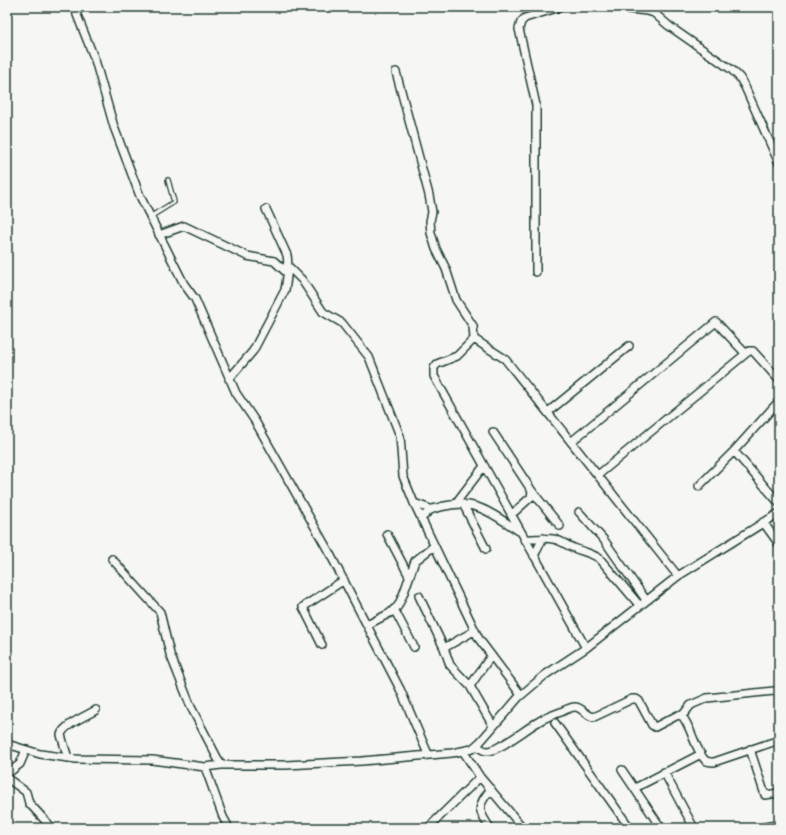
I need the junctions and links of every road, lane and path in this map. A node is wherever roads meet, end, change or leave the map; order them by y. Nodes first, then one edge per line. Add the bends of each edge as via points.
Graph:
1 (76, 7) edge
2 (560, 7) edge
3 (610, 7) edge
4 (396, 72) dead end
5 (779, 163) edge
6 (168, 180) dead end
7 (266, 209) dead end
8 (150, 217) junction
9 (159, 235) junction
10 (288, 265) junction
11 (536, 272) dead end
12 (287, 273) junction
13 (474, 339) junction
14 (629, 346) dead end
15 (745, 354) junction
16 (229, 378) junction
17 (779, 380) edge
18 (779, 401) edge
19 (548, 412) junction
20 (492, 432) dead end
21 (571, 442) junction
22 (734, 451) junction
23 (484, 466) junction
24 (598, 475) junction
25 (699, 486) dead end
26 (532, 491) junction
27 (414, 503) junction
28 (779, 503) edge
29 (455, 504) junction
30 (463, 504) junction
31 (430, 509) junction
32 (579, 512) dead end
33 (779, 513) edge
34 (511, 515) junction
35 (421, 519) junction
36 (763, 522) junction
37 (560, 526) dead end
38 (387, 534) dead end
39 (522, 536) junction
40 (543, 538) junction
41 (779, 544) edge
42 (434, 546) junction
43 (486, 549) dead end
44 (534, 556) junction
45 (112, 559) dead end
46 (409, 576) junction
47 (678, 576) junction
48 (344, 580) junction
49 (419, 596) dead end
50 (646, 600) junction
51 (640, 606) junction
52 (394, 609) junction
53 (367, 625) junction
54 (474, 631) junction
55 (322, 645) dead end
56 (414, 647) dead end
57 (444, 648) junction
58 (586, 648) junction
59 (491, 656) junction
60 (470, 686) junction
61 (779, 692) edge
62 (521, 695) junction
63 (96, 710) dead end
64 (682, 716) junction
65 (555, 723) dead end
66 (494, 726) junction
67 (779, 740) edge
68 (7, 744) edge
69 (476, 746) junction
70 (750, 749) junction
71 (26, 750) junction
72 (463, 751) junction
73 (428, 754) junction
74 (701, 754) junction
75 (68, 758) junction
76 (221, 765) junction
77 (205, 767) junction
78 (622, 770) dead end
79 (664, 772) junction
80 (7, 774) edge
81 (480, 777) junction
82 (7, 778) edge
83 (635, 788) junction
84 (491, 789) junction
85 (779, 793) edge
86 (779, 824) edge
87 (52, 828) edge
88 (228, 828) edge
89 (428, 828) edge
90 (490, 828) edge
91 (523, 828) edge
92 (630, 828) edge
93 (661, 828) edge
94 (694, 828) edge
95 (761, 828) edge

1 - 8 street via 95,60 114,127
2 - 11 street via 525,18 519,29 536,104
3 - 5 street via 654,13 732,70 745,87
4 - 13 street via 429,196 432,212 431,233 456,300 473,326
6 - 8 lane via 174,202
7 - 10 street via 287,255
8 - 9 street
9 - 12 street via 182,226 186,227 247,256 274,261
9 - 16 street via 199,309
10 - 12 street
10 - 27 street via 304,283 323,312 342,323 369,357 400,436 403,476
12 - 16 street via 285,290 253,351
13 - 19 street via 505,359
13 - 23 street via 457,356 437,364 433,372
14 - 19 street
15 - 17 street via 753,351
15 - 21 street via 716,322
15 - 24 street
16 - 48 street
18 - 22 street
19 - 21 street
20 - 26 street
21 - 24 street
22 - 25 street
22 - 28 street
23 - 29 street
23 - 34 street
24 - 47 street
26 - 34 street via 531,497
26 - 37 street
27 - 31 street
27 - 35 street
29 - 30 street
29 - 31 street
30 - 39 street via 491,513
30 - 43 street
31 - 35 street
32 - 50 street via 604,540
33 - 36 street
34 - 39 street
35 - 42 street
36 - 41 street
36 - 47 street
38 - 46 street
39 - 40 street via 535,540
39 - 44 street
40 - 44 street
40 - 51 street via 555,539 572,548 594,554
42 - 46 street via 415,561
42 - 54 street
44 - 58 street
45 - 76 street via 160,612 170,654 191,707
46 - 52 street via 398,606
47 - 50 street
48 - 53 street
48 - 55 street via 303,607
49 - 57 street
50 - 51 street
51 - 58 street
52 - 53 street
52 - 56 street
53 - 73 street via 400,689
54 - 57 street
54 - 59 street
57 - 60 street via 450,665
58 - 62 street via 545,675
59 - 60 street
59 - 62 street
60 - 66 street
61 - 64 street via 707,698 691,705
62 - 66 street
63 - 75 street via 62,732
64 - 69 street via 678,715 655,727 636,699 594,717 576,707 540,720 491,750 483,750
64 - 74 street
65 - 92 street
66 - 69 street
67 - 70 street
68 - 71 street
69 - 72 street
70 - 74 street via 714,762 705,760
70 - 85 street via 765,795
71 - 75 street
71 - 80 street via 20,764
72 - 73 street
72 - 81 street
73 - 76 street via 362,761
74 - 79 street
75 - 77 street via 152,760
76 - 77 street
77 - 88 street
78 - 83 street
79 - 83 street
79 - 94 street
81 - 84 street
81 - 89 street
82 - 87 street via 26,792 29,803
83 - 93 street
84 - 90 street via 481,801 480,807 481,814
84 - 91 street
86 - 95 street

